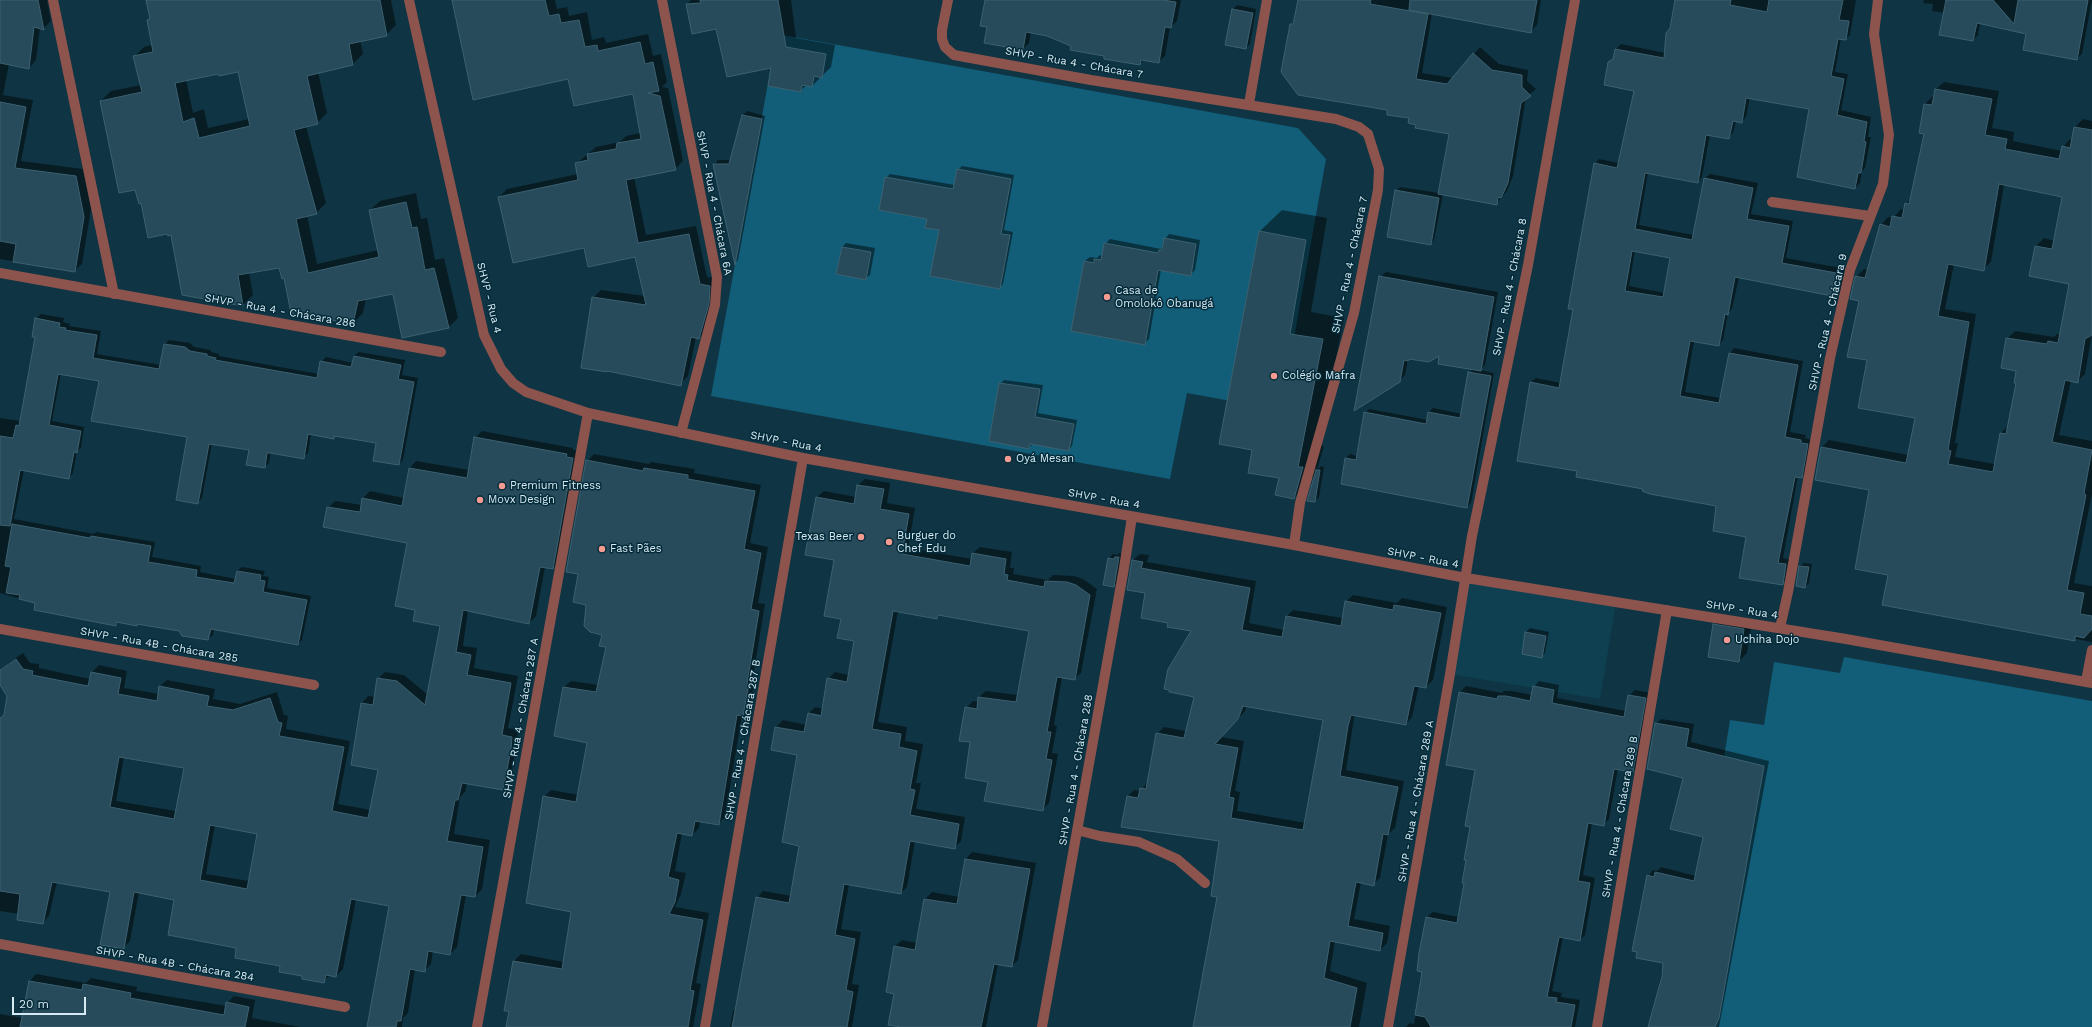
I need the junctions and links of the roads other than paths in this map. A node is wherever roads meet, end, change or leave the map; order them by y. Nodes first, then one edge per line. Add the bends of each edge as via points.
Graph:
1 (52, 0) edge
2 (409, 0) edge
3 (662, 0) edge
4 (948, 0) edge
5 (1267, 0) edge
6 (1574, 0) edge
7 (1878, 0) edge
8 (1249, 104) junction
9 (1772, 202) dead end
10 (1870, 216) junction
11 (0, 273) edge
12 (114, 294) junction
13 (442, 352) dead end
14 (588, 413) junction
15 (681, 433) junction
16 (804, 458) junction
17 (1132, 516) junction
18 (1294, 545) junction
19 (1466, 578) junction
20 (1667, 610) junction
21 (1780, 628) junction
22 (0, 629) edge
23 (2092, 650) edge
24 (2089, 682) edge
25 (314, 685) dead end
26 (1077, 830) junction
27 (1205, 883) dead end
28 (0, 944) edge
29 (345, 1007) dead end
30 (477, 1027) edge
31 (705, 1027) edge
32 (1042, 1027) edge
33 (1388, 1027) edge
34 (1596, 1027) edge

1 - 12 street
2 - 14 street, SHVP - Rua 4 via 484,335 501,369 513,383 526,392
3 - 15 street, SHVP - Rua 4 - Chácara 6A via 717,277 715,305
4 - 8 street, SHVP - Rua 4 - Chácara 7 via 942,39 945,47 954,54 1091,80
5 - 8 street
6 - 19 street, SHVP - Rua 4 - Chácara 8 via 1528,265 1472,536
7 - 10 street, SHVP - Rua 4 - Chácara 9 via 1874,34 1889,136 1883,184
8 - 18 street, SHVP - Rua 4 - Chácara 7 via 1336,119 1359,127 1368,134 1373,143 1379,169 1378,190 1354,313 1300,503
9 - 10 street
10 - 21 street, SHVP - Rua 4 - Chácara 9 via 1850,270 1830,358
11 - 12 street, SHVP - Rua 4 - Chácara 286
12 - 13 street, SHVP - Rua 4 - Chácara 286
14 - 15 street, SHVP - Rua 4
14 - 30 street, SHVP - Rua 4 - Chácara 287 A
15 - 16 street, SHVP - Rua 4
16 - 17 street, SHVP - Rua 4
16 - 31 street, SHVP - Rua 4 - Chácara 287 B
17 - 18 street, SHVP - Rua 4
17 - 26 street, SHVP - Rua 4 - Chácara 288
18 - 19 street, SHVP - Rua 4
19 - 20 street, SHVP - Rua 4
19 - 33 street, SHVP - Rua 4 - Chácara 289 A
20 - 21 street, SHVP - Rua 4
20 - 34 street, SHVP - Rua 4 - Chácara 289 B
21 - 24 street, SHVP - Rua 4
22 - 25 street, SHVP - Rua 4B - Chácara 285
23 - 24 street
26 - 27 street via 1139,842 1177,859
26 - 32 street, SHVP - Rua 4 - Chácara 288
28 - 29 street, SHVP - Rua 4B - Chácara 284

